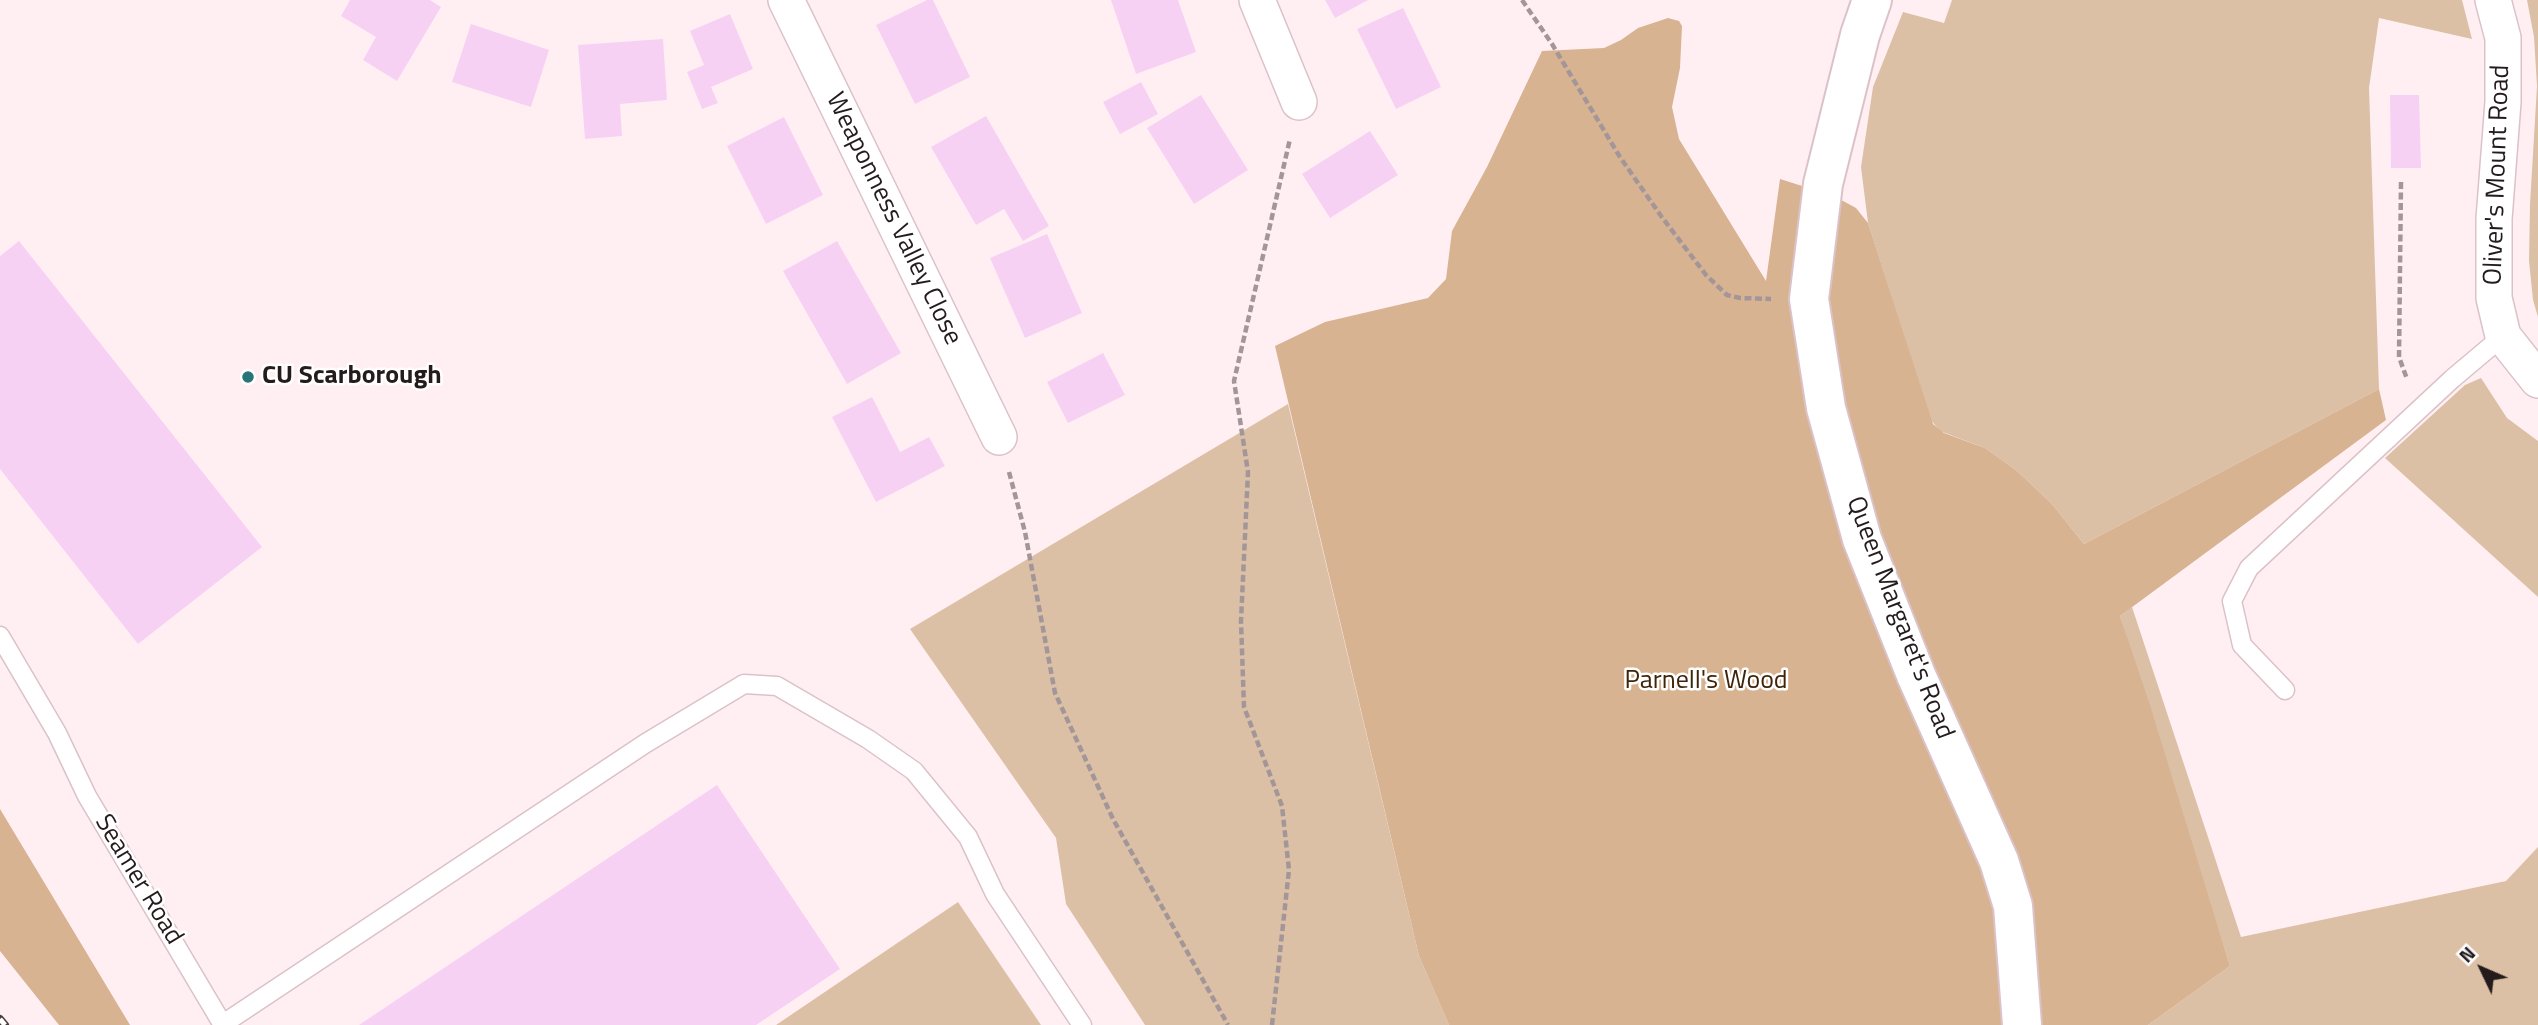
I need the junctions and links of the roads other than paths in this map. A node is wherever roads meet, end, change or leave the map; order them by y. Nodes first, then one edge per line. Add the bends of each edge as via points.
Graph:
1 (786, 0) edge
2 (1256, 0) edge
3 (1872, 0) edge
4 (2493, 0) edge
5 (1299, 102) road end
6 (2503, 336) junction
7 (2538, 380) edge
8 (999, 437) road end
9 (0, 636) edge
10 (2286, 690) dead end
11 (223, 1025) edge
12 (1082, 1025) edge
13 (2022, 1025) edge

1 - 8 street, Weaponness Valley Close
2 - 5 street
3 - 13 main road, Queen Margaret's Road via 1822,184 1809,299 1826,408 1862,539 1916,675 1999,861 2013,906
4 - 6 street, Oliver's Mount Road via 2503,38 2493,266 2494,298
6 - 7 street, Oliver's Mount Road
6 - 10 lane via 2249,568 2232,601 2242,645
9 - 11 lane, Seamer Road
11 - 12 lane via 634,751 744,684 777,685 914,771 968,837 995,894

